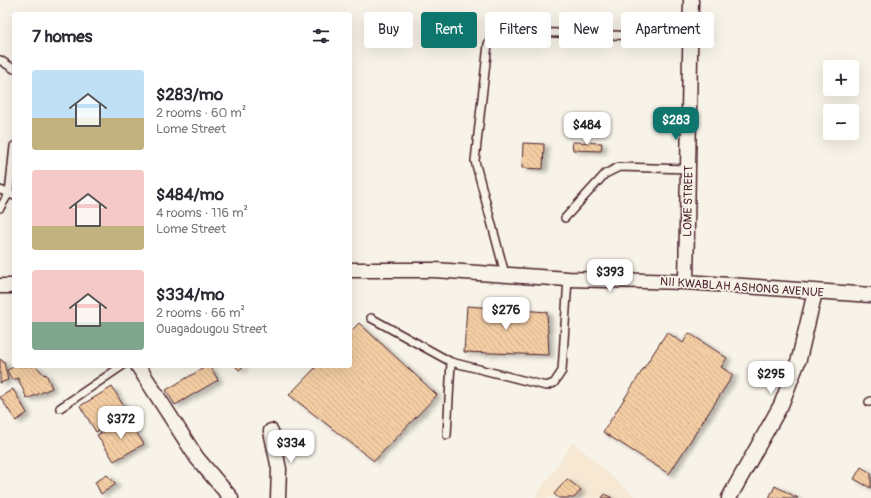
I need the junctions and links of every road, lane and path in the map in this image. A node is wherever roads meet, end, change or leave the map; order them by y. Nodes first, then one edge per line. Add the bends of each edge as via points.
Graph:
1 (691, 0) edge
2 (691, 12) edge
3 (621, 35) edge
4 (691, 48) edge
5 (0, 60) edge
6 (12, 69) edge
7 (688, 169) junction
8 (12, 179) edge
9 (0, 190) edge
10 (11, 195) edge
11 (0, 208) edge
12 (565, 218) dead end
13 (352, 270) edge
14 (505, 274) junction
15 (568, 279) junction
16 (686, 282) junction
17 (0, 286) edge
18 (12, 286) edge
19 (815, 292) junction
20 (871, 295) edge
21 (371, 318) dead end
22 (451, 362) junction
23 (119, 368) edge
24 (139, 368) edge
25 (60, 408) dead end
26 (271, 431) dead end
27 (447, 435) dead end
28 (231, 498) edge
29 (278, 498) edge
30 (729, 498) edge

1 - 2 street, LOME STREET
3 - 14 lane via 505,31 495,33 488,44 475,161
4 - 7 street, LOME STREET
5 - 6 lane
7 - 12 lane via 619,167 605,174
7 - 16 street, LOME STREET
8 - 10 lane
9 - 10 lane
10 - 11 lane
13 - 14 street, NII KWABLAH ASHONG AVENUE via 434,270
14 - 15 street, NII KWABLAH ASHONG AVENUE
15 - 16 street, NII KWABLAH ASHONG AVENUE
15 - 22 lane via 562,371 554,383 546,386
16 - 19 street, NII KWABLAH ASHONG AVENUE
17 - 18 street
19 - 20 street, NII KWABLAH ASHONG AVENUE
19 - 30 street via 800,358 781,405
21 - 22 lane
22 - 27 lane
23 - 25 lane
24 - 28 street via 197,458
26 - 29 street via 279,470

